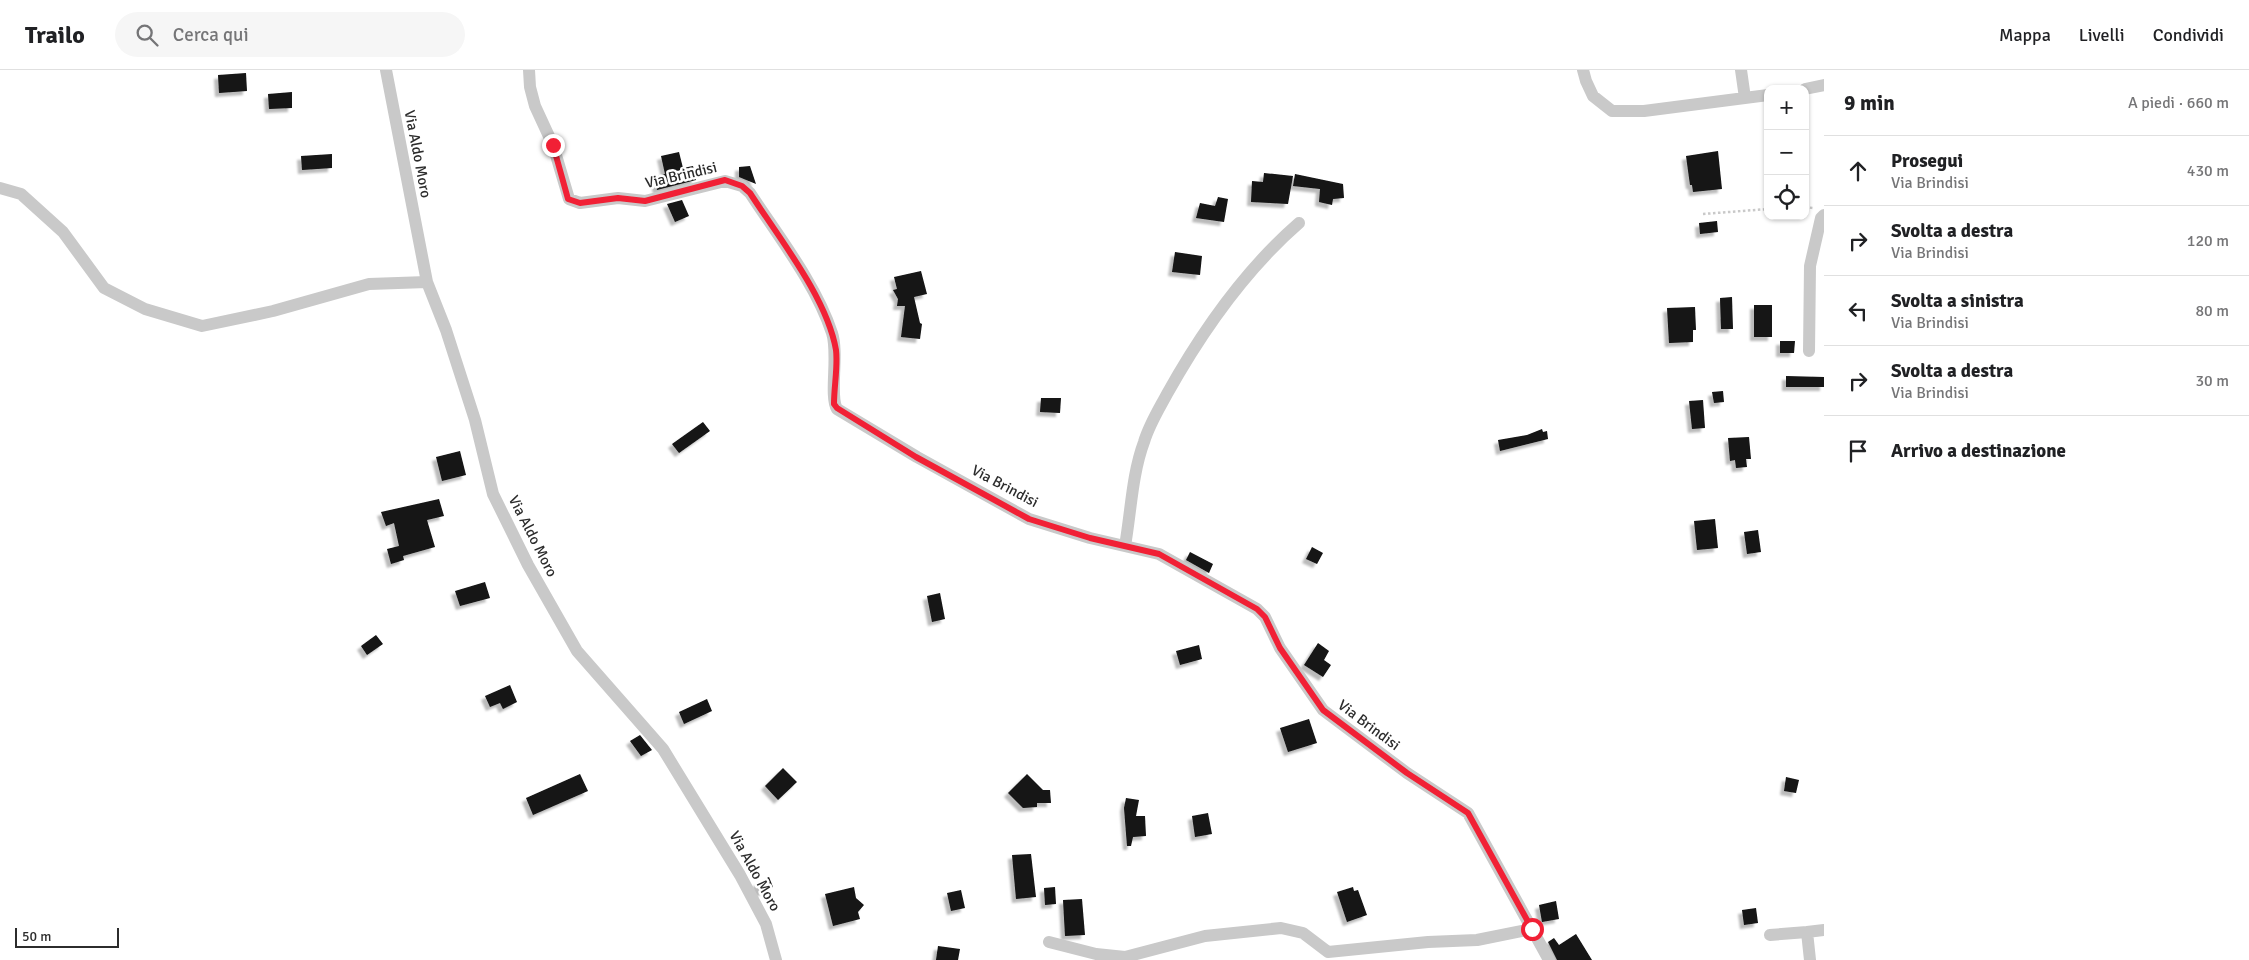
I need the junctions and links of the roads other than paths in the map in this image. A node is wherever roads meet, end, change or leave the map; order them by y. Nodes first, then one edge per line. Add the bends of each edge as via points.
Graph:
1 (386, 70) edge
2 (529, 70) edge
3 (1583, 70) edge
4 (1741, 70) edge
5 (1824, 85) edge
6 (1809, 88) edge
7 (1764, 96) edge
8 (1745, 98) junction
9 (0, 188) edge
10 (1824, 216) edge
11 (1299, 223) dead end
12 (427, 282) junction
13 (1809, 351) dead end
14 (1125, 546) junction
15 (1532, 929) junction
16 (1824, 930) edge
17 (1808, 932) junction
18 (1770, 935) dead end
19 (1049, 942) dead end
20 (776, 960) edge
21 (1549, 960) edge
22 (1810, 960) edge

1 - 12 street, Via Aldo Moro
2 - 14 street, Via Brindisi via 535,106 553,145 568,199 580,203 618,198 645,201 725,180 742,186 750,193 811,288 832,332 836,352 834,404 837,408 916,457 1029,519
3 - 8 street via 1593,96 1612,111 1644,111
4 - 8 street
5 - 6 street
7 - 8 street
9 - 12 street via 21,194 63,232 104,288 146,309 202,326 273,311 369,284
10 - 13 street via 1810,266
11 - 14 street via 1272,246 1207,330 1187,358 1150,425 1138,464
12 - 20 street, Via Aldo Moro via 475,420 493,494 528,565 577,651 663,749 740,874 766,924
14 - 15 street, Via Brindisi via 1159,554 1257,609 1323,710 1407,773 1468,813
15 - 19 street via 1477,940 1328,952 1303,933 1282,928 1205,936 1125,957 1096,954
15 - 21 street, Via Brindisi
16 - 17 street
17 - 18 street
17 - 22 street

